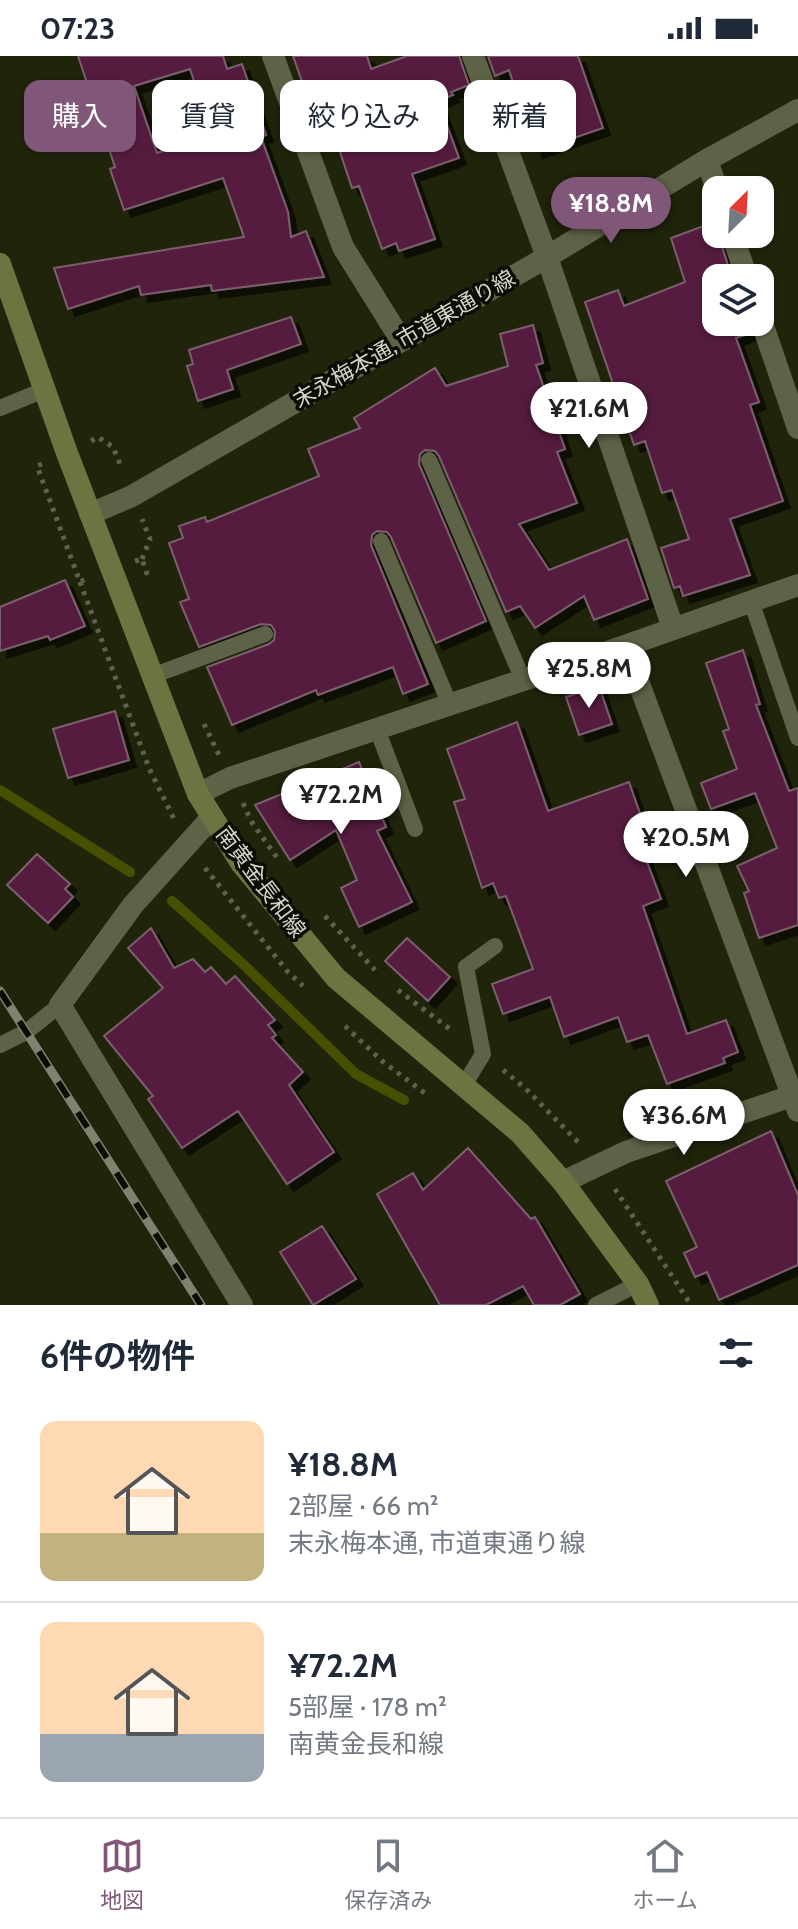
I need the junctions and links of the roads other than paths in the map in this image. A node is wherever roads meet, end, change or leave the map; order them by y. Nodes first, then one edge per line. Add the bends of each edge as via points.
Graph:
1 (273, 56) edge
2 (473, 56) edge
3 (798, 110) edge
4 (707, 160) junction
5 (712, 176) edge
6 (547, 257) junction
7 (0, 264) edge
8 (767, 336) edge
9 (401, 340) junction
10 (44, 390) junction
11 (0, 408) edge
12 (798, 428) edge
13 (429, 460) dead end
14 (90, 514) junction
15 (381, 541) dead end
16 (798, 585) edge
17 (751, 601) junction
18 (673, 628) junction
19 (265, 634) dead end
20 (625, 646) junction
21 (152, 676) junction
22 (523, 680) junction
23 (450, 705) junction
24 (377, 729) junction
25 (798, 738) edge
26 (198, 794) junction
27 (212, 817) junction
28 (415, 829) dead end
29 (495, 946) dead end
30 (60, 1005) junction
31 (0, 1045) edge
32 (464, 1085) junction
33 (796, 1101) edge
34 (563, 1182) junction
35 (638, 1284) junction
36 (242, 1305) edge
37 (596, 1305) edge
38 (648, 1305) edge

1 - 9 street via 343,247
2 - 6 street
3 - 4 street, 末永梅本通, 市道東通り線
4 - 5 street
4 - 6 street, 末永梅本通, 市道東通り線
6 - 9 street, 末永梅本通, 市道東通り線
6 - 18 street
7 - 10 main road, 南黄金長和線
8 - 12 street
9 - 14 street, 末永梅本通, 市道東通り線 via 132,496
10 - 11 lane
10 - 14 main road, 南黄金長和線
13 - 22 lane
14 - 21 main road, 南黄金長和線
15 - 23 lane
16 - 17 street
17 - 18 street
17 - 25 lane
18 - 20 street
19 - 21 lane
20 - 22 street
20 - 33 street
21 - 26 main road, 南黄金長和線
22 - 23 street
23 - 24 street
24 - 26 street via 230,778
24 - 28 lane
26 - 27 main road, 南黄金長和線
27 - 30 street via 133,905
27 - 32 main road, 南黄金長和線 via 241,863 336,978
29 - 32 lane via 466,967 483,1054
30 - 31 lane
30 - 36 street
32 - 34 main road, 南黄金長和線 via 520,1133
33 - 34 street via 626,1152
34 - 35 main road, 南黄金長和線
35 - 37 lane
35 - 38 main road, 南黄金長和線

